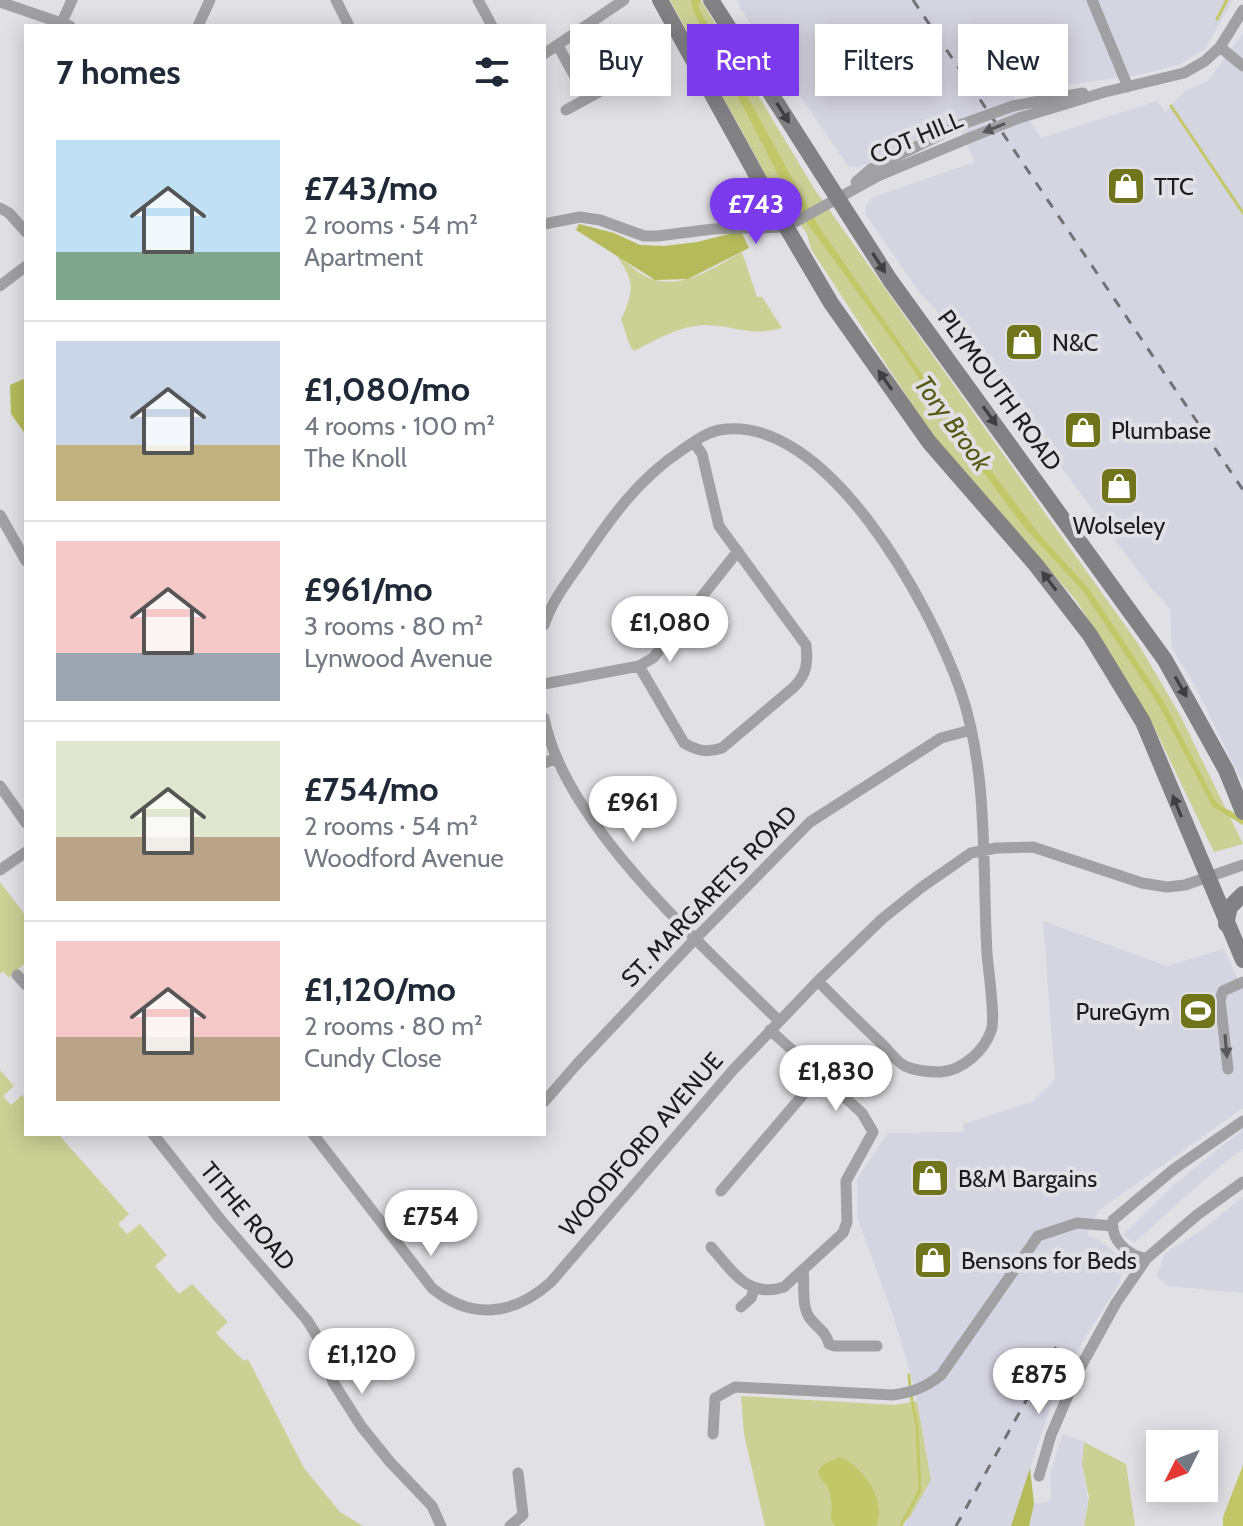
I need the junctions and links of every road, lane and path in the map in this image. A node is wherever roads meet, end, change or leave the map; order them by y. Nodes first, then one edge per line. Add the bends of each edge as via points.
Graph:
1 (72, 0) edge
2 (210, 0) edge
3 (336, 0) edge
4 (478, 0) edge
5 (624, 0) edge
6 (660, 0) edge
7 (711, 0) edge
8 (1092, 0) edge
9 (0, 2) edge
10 (1243, 10) edge
11 (66, 24) edge
12 (199, 24) edge
13 (348, 24) edge
14 (491, 24) edge
15 (558, 46) junction
16 (1220, 47) junction
17 (546, 53) edge
18 (1243, 66) edge
19 (1128, 87) junction
20 (1105, 92) junction
21 (591, 96) edge
22 (587, 98) junction
23 (566, 110) dead end
24 (837, 198) junction
25 (0, 208) edge
26 (793, 223) junction
27 (546, 224) edge
28 (24, 230) edge
29 (24, 268) edge
30 (0, 286) edge
31 (694, 442) junction
32 (0, 515) edge
33 (738, 551) junction
34 (24, 557) edge
35 (546, 620) edge
36 (639, 666) junction
37 (546, 684) edge
38 (546, 727) edge
39 (971, 730) junction
40 (557, 758) junction
41 (546, 762) edge
42 (0, 786) edge
43 (1243, 812) edge
44 (24, 820) edge
45 (984, 850) junction
46 (24, 853) edge
47 (1243, 865) edge
48 (0, 870) edge
49 (1207, 878) junction
50 (1243, 894) edge
51 (1226, 924) junction
52 (696, 938) junction
53 (1243, 960) edge
54 (17, 975) dead end
55 (818, 981) junction
56 (1243, 982) edge
57 (24, 983) edge
58 (775, 1026) junction
59 (1228, 1069) dead end
60 (819, 1076) junction
61 (546, 1100) edge
62 (1243, 1121) edge
63 (157, 1136) edge
64 (315, 1136) edge
65 (1243, 1182) edge
66 (721, 1191) dead end
67 (1112, 1226) junction
68 (711, 1247) dead end
69 (1147, 1258) junction
70 (803, 1270) junction
71 (754, 1289) junction
72 (741, 1307) dead end
73 (877, 1346) dead end
74 (713, 1434) dead end
75 (518, 1473) dead end
76 (1039, 1476) dead end
77 (515, 1525) edge
78 (441, 1526) edge

1 - 11 street
2 - 12 street
3 - 13 street
4 - 14 street
5 - 15 street
6 - 26 main road
7 -> 24 main road, PLYMOUTH ROAD
8 - 19 street
9 - 11 street
10 - 16 street, COT HILL
15 - 17 street
15 - 22 street
16 - 18 street
16 - 19 street, COT HILL via 1184,73
19 - 20 street, COT HILL
20 -> 24 street, COT HILL, bridge via 1019,118
20 - 24 street, COT HILL, bridge via 1013,106 960,125 871,169
21 - 22 street
22 - 23 street
24 - 26 street, COT HILL
24 -> 43 main road, PLYMOUTH ROAD via 890,280 1162,656 1226,770
25 - 28 street
26 - 27 street via 658,236 580,217
49 -> 26 main road via 1143,722 1090,635 929,442 831,303
29 - 30 street
31 - 33 street via 702,454 719,526
31 - 35 street via 637,485 553,602
31 - 39 street via 731,429 763,433 785,442 833,479 880,538 930,621 961,692
32 - 34 street
33 - 36 street via 653,658
33 - 36 street via 806,645 803,677 722,748 709,753 684,743
36 - 37 street
38 - 40 street
39 - 45 street
39 - 52 street, ST. MARGARETS ROAD via 941,738 810,822
40 - 41 street
40 - 52 street via 583,807 615,850
42 - 44 street
45 - 49 street, WOODFORD AVENUE via 1033,847 1167,887
45 - 55 street, WOODFORD AVENUE via 971,853 922,887
45 - 55 street via 993,1028 981,1050 944,1072 904,1066
46 - 48 street
47 - 49 street, WOODFORD AVENUE
49 - 51 main road
50 - 51 main road via 1230,907
51 - 53 main road
52 - 58 street
52 - 61 street, ST. MARGARETS ROAD
54 - 57 street
55 - 58 street, WOODFORD AVENUE
56 -> 59 street via 1223,991 1220,1000
58 - 60 street
58 - 64 street, WOODFORD AVENUE via 551,1282 518,1307 480,1310 432,1288
60 - 66 street
60 - 70 street via 862,1113 873,1132 846,1181 843,1233
62 - 67 street via 1164,1177 1118,1214
63 - 78 street, TITHE ROAD via 307,1320 347,1404 390,1462 432,1506
65 - 69 street
67 - 69 street via 1128,1251
67 - 74 street via 1077,1223 1038,1236 941,1375 910,1392 735,1387 715,1398
68 - 71 street
69 - 76 street via 1079,1370
70 - 71 street via 784,1287
70 - 73 street via 804,1305 829,1344
71 - 72 street
75 - 77 street via 523,1515

